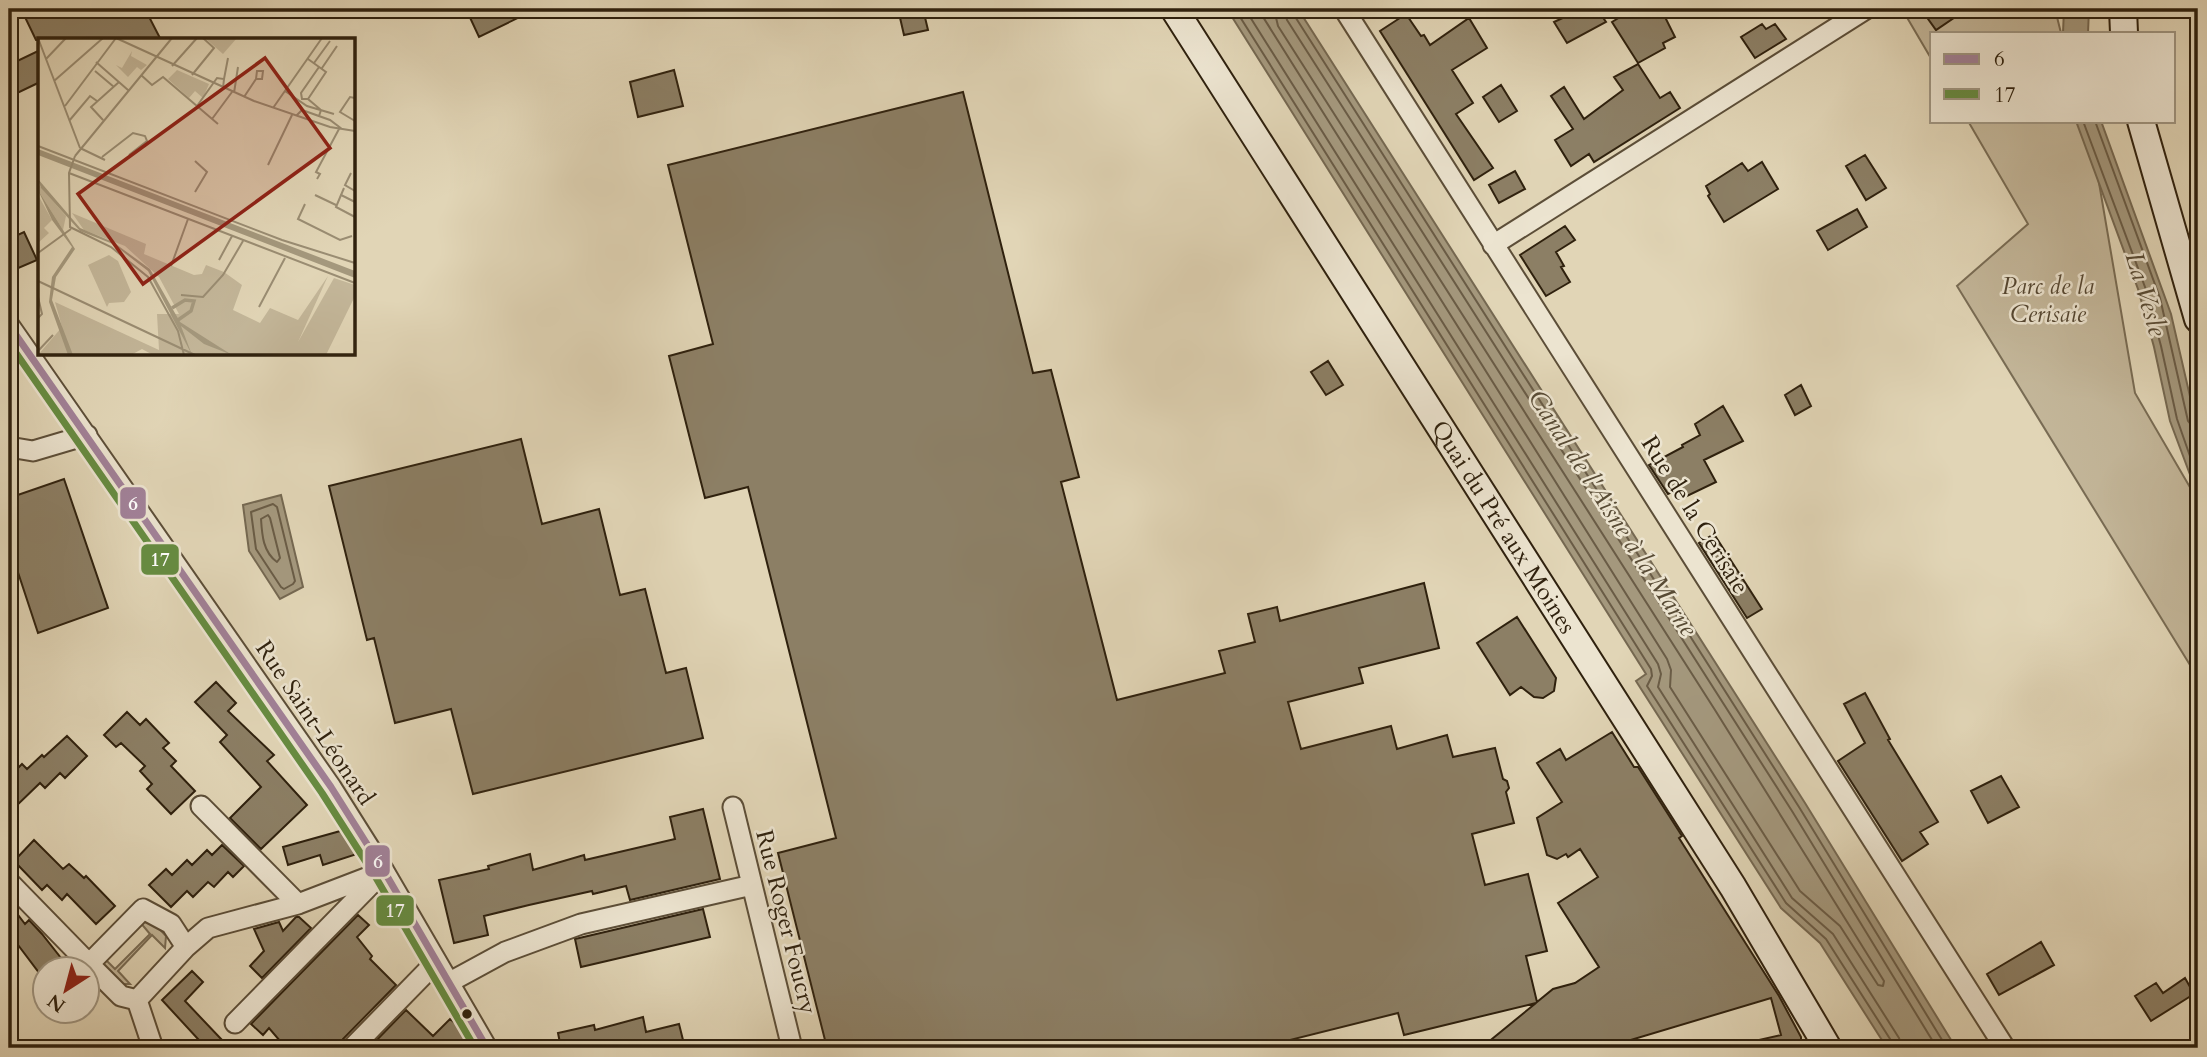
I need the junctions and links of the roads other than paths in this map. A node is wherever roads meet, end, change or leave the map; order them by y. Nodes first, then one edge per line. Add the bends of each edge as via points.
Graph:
1 (1174, 9) edge
2 (1344, 9) edge
3 (1866, 9) edge
4 (2123, 9) edge
5 (2124, 32) edge
6 (2141, 122) edge
7 (1493, 245) junction
8 (2198, 319) edge
9 (9, 325) edge
10 (87, 435) junction
11 (9, 447) edge
12 (201, 806) dead end
13 (733, 807) dead end
14 (384, 871) junction
15 (9, 882) edge
16 (752, 885) junction
17 (298, 904) junction
18 (186, 947) junction
19 (81, 956) edge
20 (97, 956) edge
21 (436, 962) junction
22 (102, 977) edge
23 (449, 983) junction
24 (137, 1000) junction
25 (235, 1023) dead end
26 (153, 1048) edge
27 (352, 1048) edge
28 (487, 1048) edge
29 (792, 1048) edge
30 (1828, 1048) edge
31 (2006, 1048) edge

1 - 30 street, Quai du Pré aux Moines via 1733,887
2 - 7 street, Rue de la Cerisaie
3 - 7 street
4 - 5 street
6 - 8 street
7 - 31 street, Rue de la Cerisaie
9 - 10 street, Rue Saint-Léonard
10 - 11 street via 33,451
10 - 14 street, Rue Saint-Léonard
12 - 17 street
13 - 16 street, Rue Roger Foucry
14 - 17 street
14 - 21 street, Rue Saint-Léonard
14 - 25 street
15 - 19 street
16 - 23 street via 581,924 505,952
16 - 29 street, Rue Roger Foucry
17 - 18 street via 208,928
18 - 20 street via 171,924 143,909
18 - 24 street
21 - 23 street, Rue Saint-Léonard
21 - 27 street
22 - 24 street via 121,996
23 - 28 street, Rue Saint-Léonard
24 - 26 street

